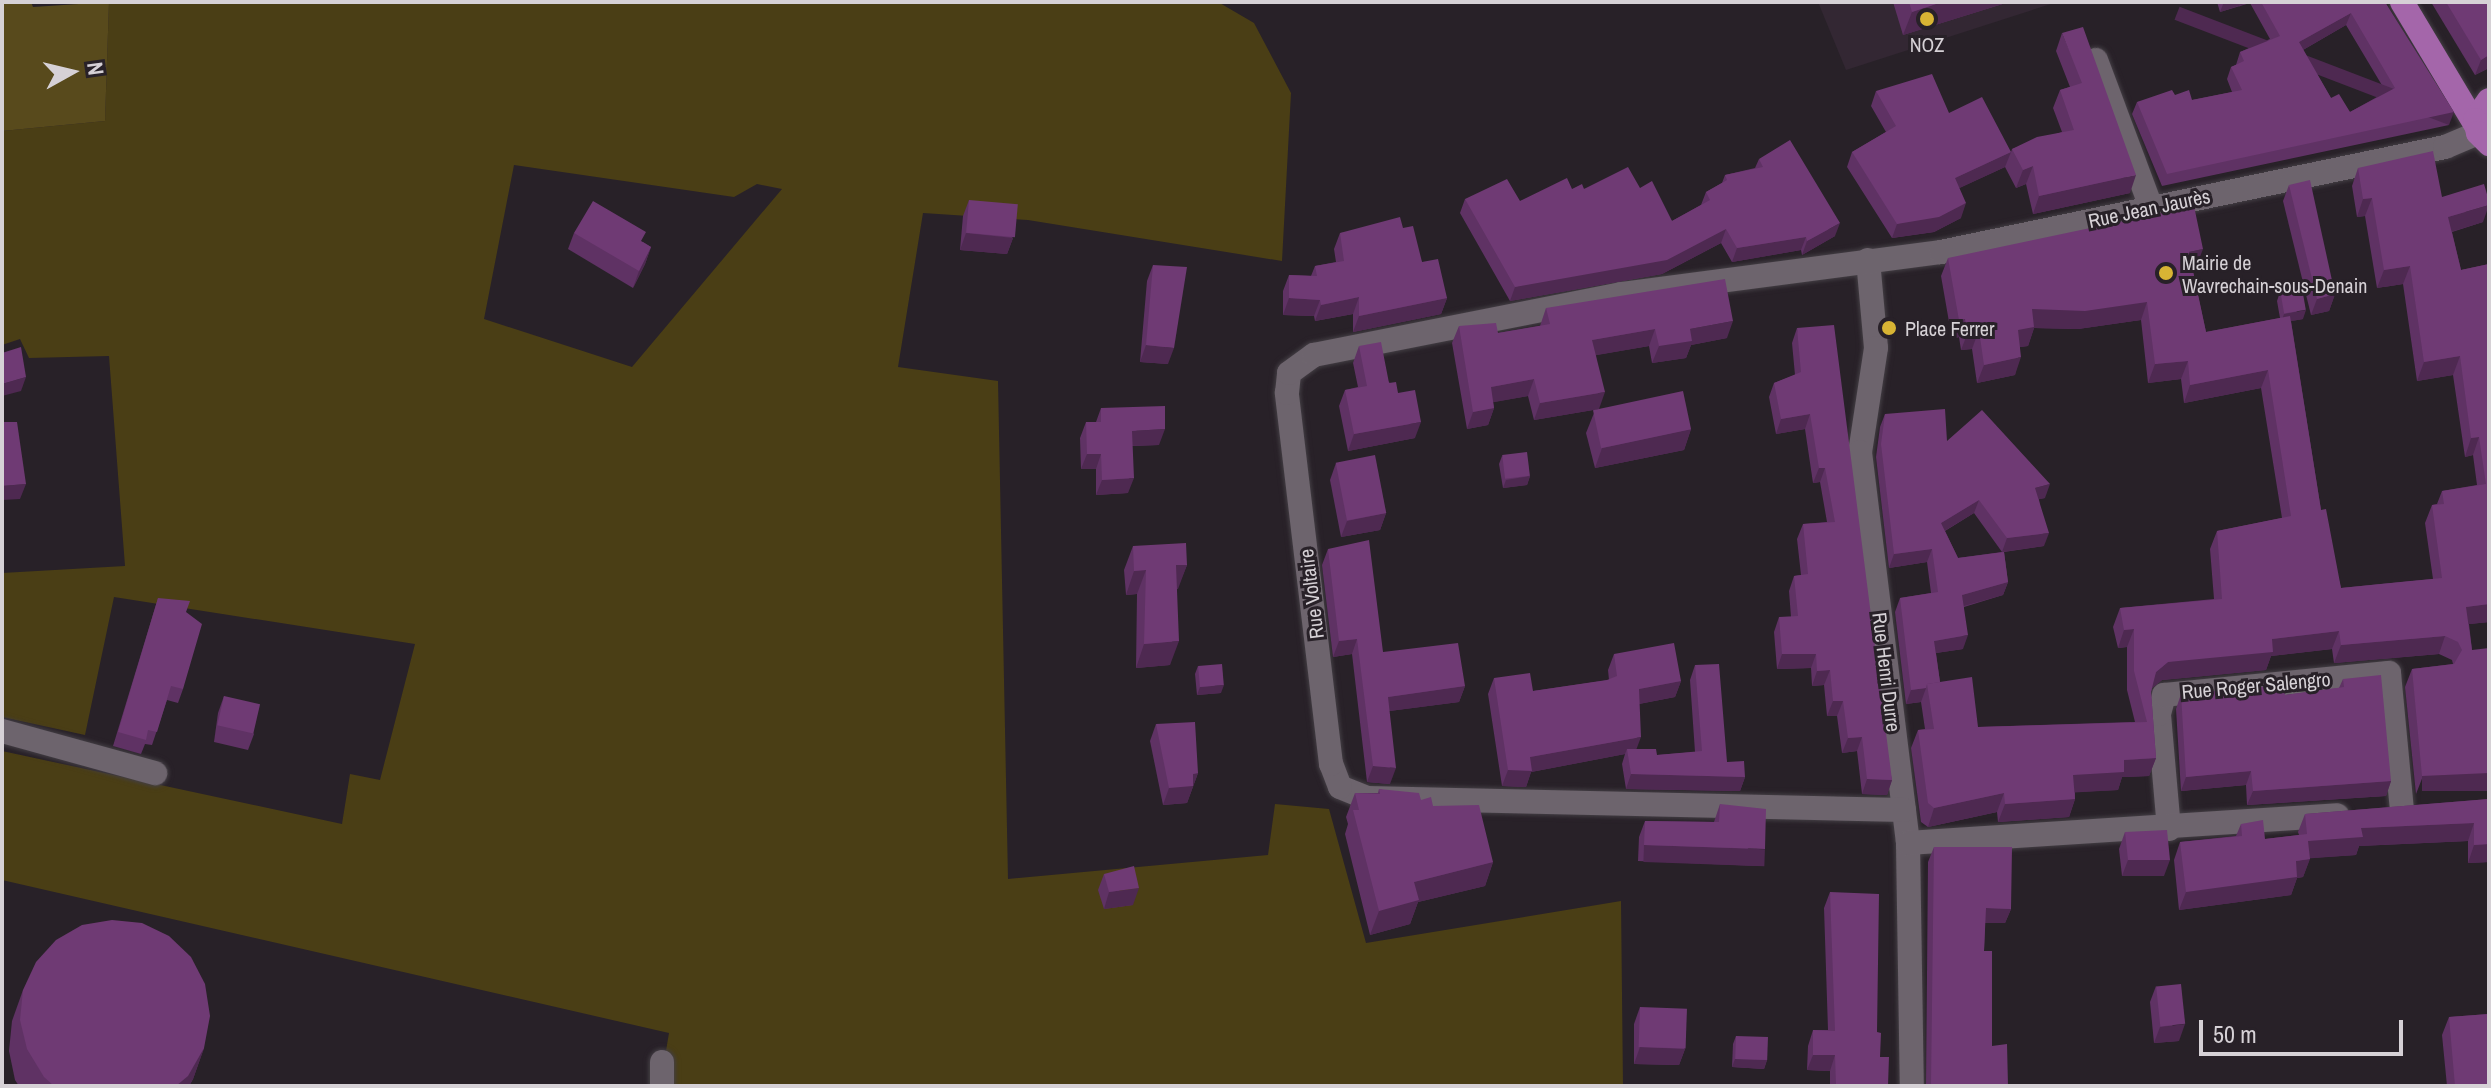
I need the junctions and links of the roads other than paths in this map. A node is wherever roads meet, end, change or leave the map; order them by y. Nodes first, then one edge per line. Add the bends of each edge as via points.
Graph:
1 (2402, 2) edge
2 (2096, 60) edge
3 (2451, 80) junction
4 (2489, 98) edge
5 (2481, 134) edge
6 (2151, 207) junction
7 (1868, 260) junction
8 (1816, 266) joint
9 (2415, 671) edge
10 (2389, 673) junction
11 (2, 731) edge
12 (155, 773) dead end
13 (2431, 808) edge
14 (1904, 810) junction
15 (2402, 810) junction
16 (2169, 829) junction
17 (1908, 843) junction
18 (1912, 1086) edge

1 - 3 main road
2 - 6 street
3 - 4 main road
3 - 5 main road
4 - 5 main road via 2480,108
5 - 6 street, Rue Jean Jaurès via 2445,147
6 - 7 street, Rue Jean Jaurès via 1951,251
7 - 8 street, Rue Jean Jaurès
7 - 14 street, Rue Henri Durre via 1876,348 1861,426 1861,469
8 - 14 street, Rue Voltaire via 1621,294 1314,355 1289,373 1287,393 1331,764 1334,778 1347,792 1367,798
9 - 10 street, Rue Roger Salengro
10 - 15 street
10 - 16 street, Rue Roger Salengro via 2164,695 2159,714
11 - 12 street
13 - 15 street
14 - 17 street, Rue Henri Durre
15 - 16 street
16 - 17 street
17 - 18 street, Rue Henri Durre

